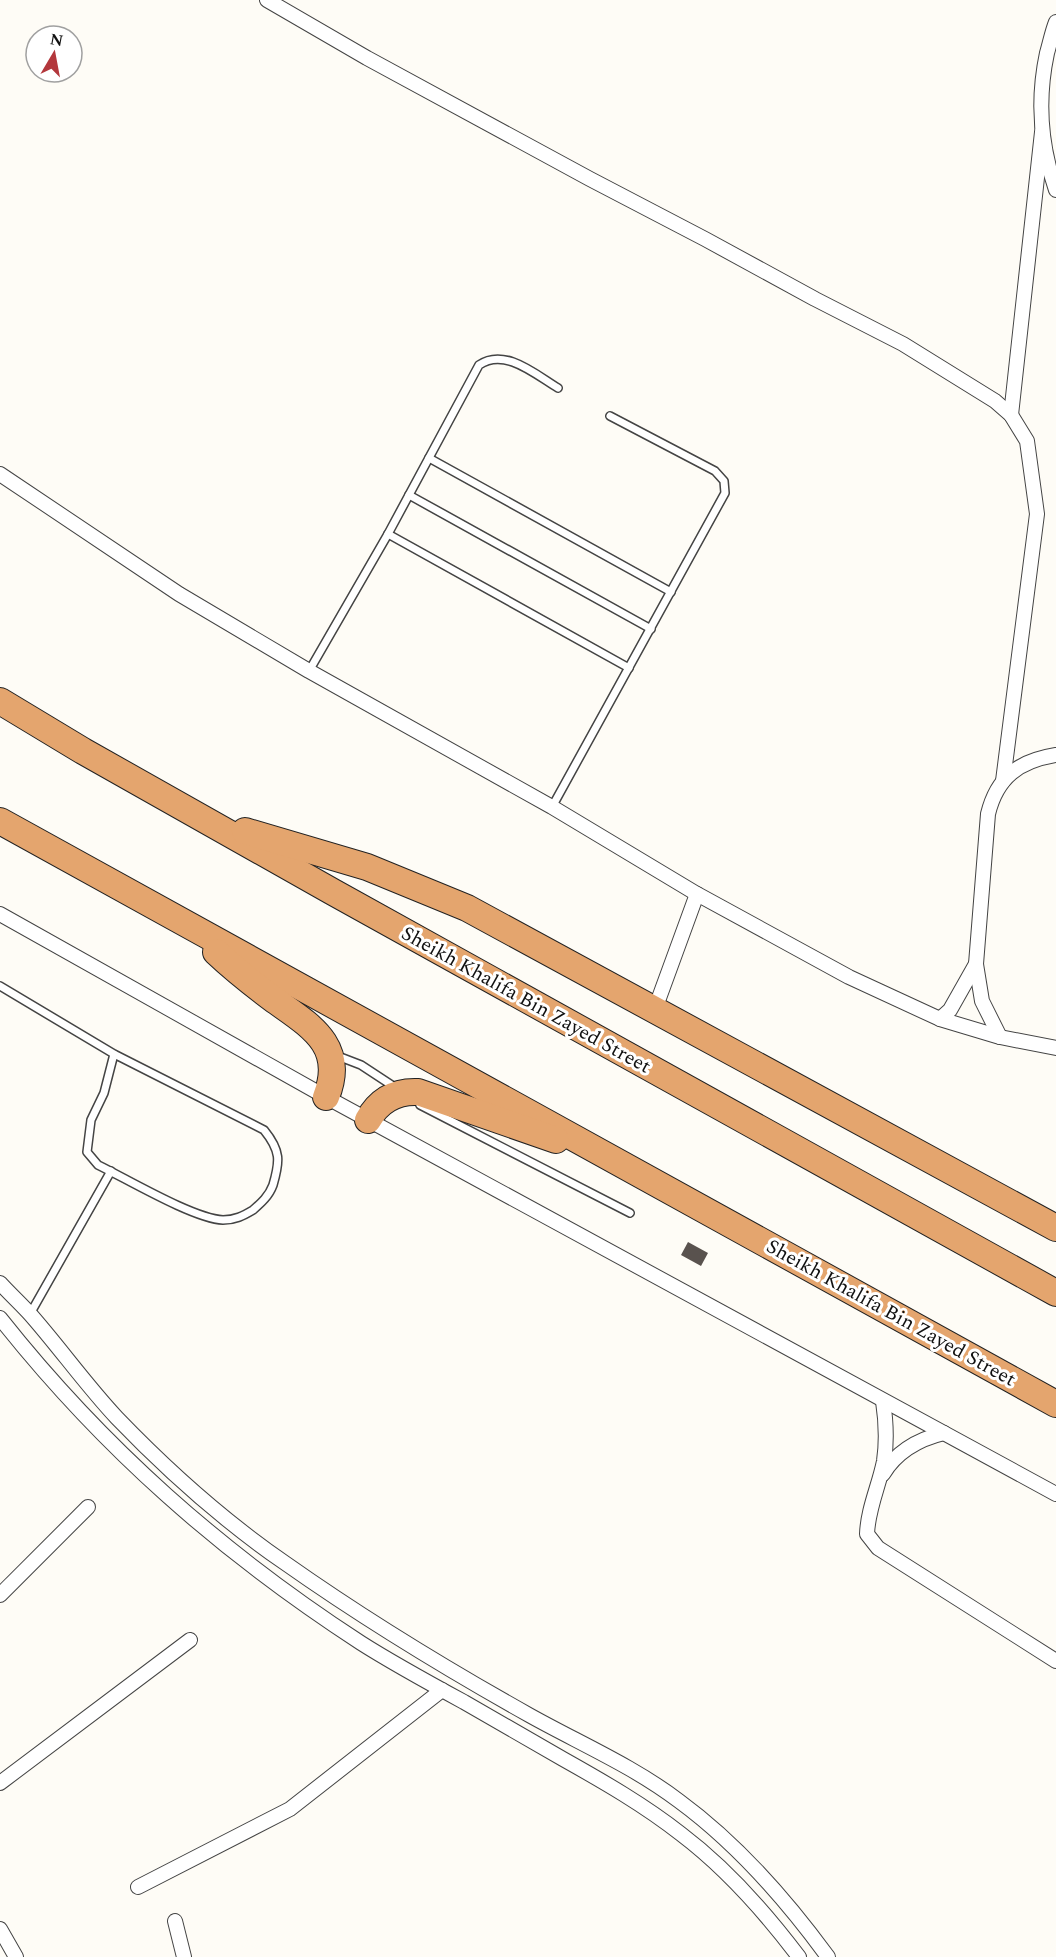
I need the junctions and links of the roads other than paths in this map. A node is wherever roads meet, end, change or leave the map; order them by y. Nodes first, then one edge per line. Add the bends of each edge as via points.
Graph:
1 (267, 0) edge
2 (1055, 20) edge
3 (1042, 132) junction
4 (1056, 190) edge
5 (558, 388) dead end
6 (1011, 415) junction
7 (610, 416) dead end
8 (429, 458) junction
9 (0, 474) edge
10 (409, 495) junction
11 (388, 534) junction
12 (671, 592) junction
13 (651, 629) junction
14 (629, 668) junction
15 (309, 671) junction
16 (0, 701) edge
17 (1056, 755) edge
18 (1003, 781) junction
19 (552, 807) junction
20 (206, 820) junction
21 (0, 821) edge
22 (697, 894) junction
23 (0, 914) edge
24 (185, 923) junction
25 (976, 964) junction
26 (0, 986) edge
27 (655, 1009) junction
28 (940, 1019) junction
29 (1000, 1037) junction
30 (1056, 1048) edge
31 (329, 1053) junction
32 (114, 1054) junction
33 (403, 1092) junction
34 (326, 1097) junction
35 (368, 1120) junction
36 (599, 1152) junction
37 (111, 1171) junction
38 (630, 1213) dead end
39 (1056, 1228) edge
40 (0, 1283) edge
41 (1056, 1293) edge
42 (30, 1314) junction
43 (0, 1318) edge
44 (883, 1401) junction
45 (1056, 1404) edge
46 (944, 1433) junction
47 (879, 1481) junction
48 (1056, 1494) edge
49 (88, 1507) dead end
50 (0, 1595) edge
51 (190, 1640) dead end
52 (1056, 1661) edge
53 (442, 1690) junction
54 (0, 1783) edge
55 (138, 1887) dead end
56 (175, 1921) dead end
57 (0, 1929) edge
58 (16, 1957) edge
59 (183, 1957) edge
60 (799, 1957) edge
61 (828, 1957) edge

1 - 6 street via 814,300 903,344
2 - 3 street via 1042,87
3 - 4 street
3 - 6 street
5 - 8 lane via 508,360 484,361 472,375
6 - 18 street via 1027,441 1037,514
7 - 12 lane via 715,471 724,481 722,499
8 - 10 lane
8 - 12 lane
9 - 15 street via 179,594
10 - 11 lane
10 - 13 lane
11 - 14 lane
11 - 15 lane
12 - 13 lane
13 - 14 lane
14 - 19 lane
15 - 19 street
16 - 20 highway, Sheikh Khalifa Bin Zayed Street
17 - 18 street via 1022,765
18 - 25 street via 988,814
19 - 22 street
20 - 27 highway via 333,856 434,893 500,924
20 - 41 highway, Sheikh Khalifa Bin Zayed Street
21 - 24 highway, Sheikh Khalifa Bin Zayed Street
22 - 27 street
22 - 28 street via 849,977
23 - 34 street
24 - 31 highway via 251,982 310,1026 325,1042
24 - 36 highway, Sheikh Khalifa Bin Zayed Street
25 - 28 street via 950,1010
25 - 29 street via 982,1001
26 - 32 lane
27 - 39 highway
28 - 29 street
29 - 30 street
31 - 33 lane via 361,1065
31 - 34 highway via 332,1075
32 - 37 lane via 104,1093 91,1120 87,1152 98,1165
32 - 37 lane via 264,1130 275,1144 278,1159 271,1190 261,1204 242,1217 223,1220 200,1215
33 - 35 highway via 382,1102
33 - 36 highway via 426,1094 519,1129
33 - 38 lane via 430,1111
34 - 35 street
35 - 44 street
36 - 45 highway, Sheikh Khalifa Bin Zayed Street
37 - 42 lane
40 - 42 street
42 - 61 street via 118,1418 237,1529 398,1637 678,1800 753,1868
43 - 53 street via 104,1436 195,1521 336,1626
44 - 46 street
44 - 47 street via 886,1441
46 - 47 street via 906,1449
46 - 48 street
47 - 52 street via 867,1517 867,1534 878,1548
49 - 50 street
51 - 54 street
53 - 55 street via 290,1809
53 - 60 street via 597,1778 682,1834 760,1908
56 - 59 street
57 - 58 street

